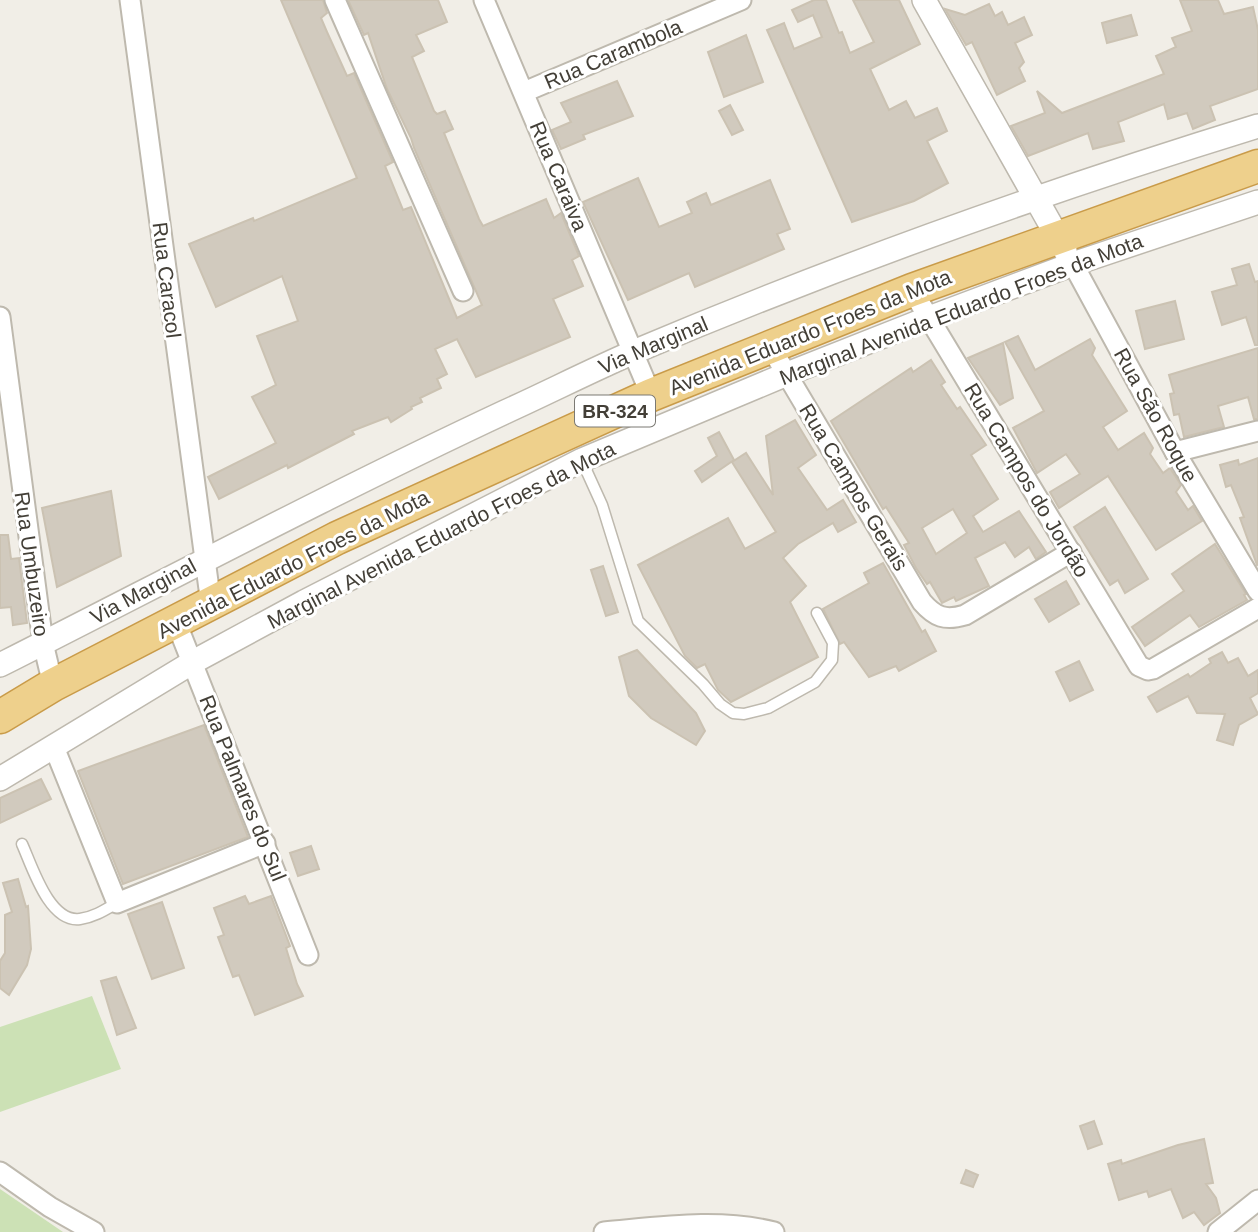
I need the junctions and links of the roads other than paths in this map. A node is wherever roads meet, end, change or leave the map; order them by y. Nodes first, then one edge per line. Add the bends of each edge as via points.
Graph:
1 (130, 0) edge
2 (335, 0) edge
3 (484, 0) edge
4 (741, 0) edge
5 (924, 0) edge
6 (524, 92) junction
7 (1258, 126) edge
8 (1258, 166) edge
9 (1037, 196) junction
10 (1258, 202) edge
11 (1058, 237) junction
12 (1073, 264) junction
13 (912, 290) junction
14 (463, 291) dead end
15 (0, 317) edge
16 (929, 318) junction
17 (770, 346) junction
18 (633, 352) junction
19 (787, 374) junction
20 (651, 395) junction
21 (569, 431) junction
22 (1258, 431) edge
23 (1175, 452) junction
24 (582, 460) junction
25 (9, 472) edge
26 (1071, 552) junction
27 (204, 559) junction
28 (1258, 591) edge
29 (211, 604) junction
30 (1258, 608) edge
31 (817, 613) dead end
32 (176, 622) junction
33 (43, 643) junction
34 (193, 662) junction
35 (0, 665) edge
36 (53, 685) junction
37 (0, 717) edge
38 (54, 747) junction
39 (0, 779) edge
40 (265, 843) junction
41 (22, 844) dead end
42 (117, 903) junction
43 (308, 955) dead end
44 (0, 1172) edge
45 (1258, 1200) edge
46 (94, 1232) edge
47 (604, 1232) edge
48 (774, 1232) edge
49 (1218, 1232) edge

1 - 27 street, Rua Caracol
2 - 14 street
3 - 6 street, Rua Caraiva
4 - 6 street, Rua Carambola
5 - 9 street, Rua São Roque
6 - 18 street, Rua Caraiva
7 - 9 street, Via Marginal
8 - 11 highway, Avenida Eduardo Froes da Mota / BR-324
9 - 11 street, Rua São Roque
9 - 18 street, Via Marginal
10 - 12 street, Marginal Avenida Eduardo Froes da Mota
11 - 12 street, Rua São Roque
11 - 13 highway, Avenida Eduardo Froes da Mota / BR-324
12 - 16 street, Marginal Avenida Eduardo Froes da Mota
12 - 23 street, Rua São Roque
13 - 16 street, Rua Campos do Jordão
13 - 17 highway, Avenida Eduardo Froes da Mota / BR-324
15 - 25 street, Rua Umbuzeiro
16 - 19 street, Marginal Avenida Eduardo Froes da Mota
16 - 26 street, Rua Campos do Jordão
17 - 19 street, Rua Campos Gerais
17 - 20 highway, Avenida Eduardo Froes da Mota / BR-324
18 - 20 street, Rua Caraiva
18 - 27 street, Via Marginal
19 - 24 street, Marginal Avenida Eduardo Froes da Mota
19 - 26 street, Rua Campos Gerais via 922,602 936,616 956,618 974,611
20 - 21 highway, Avenida Eduardo Froes da Mota / BR-324
21 - 24 street
21 - 29 highway, Avenida Eduardo Froes da Mota / BR-324 via 337,538
22 - 23 street
23 - 28 street, Rua São Roque
24 - 31 lane via 602,505 638,621 733,713 768,708 815,682 832,660 832,642
24 - 34 street, Marginal Avenida Eduardo Froes da Mota
25 - 33 street, Rua Umbuzeiro
26 - 30 street, Rua Campos do Jordão via 1135,663 1143,669 1153,669
27 - 29 street, Rua Caracol
27 - 33 street, Via Marginal
29 - 32 highway, Avenida Eduardo Froes da Mota / BR-324
32 - 34 street, Rua Palmares do Sul
32 - 36 highway, Avenida Eduardo Froes da Mota / BR-324
33 - 35 street, Via Marginal
33 - 36 street, Rua Umbuzeiro
34 - 38 street, Marginal Avenida Eduardo Froes da Mota
34 - 40 street, Rua Palmares do Sul
36 - 37 highway, Avenida Eduardo Froes da Mota / BR-324
38 - 39 street, Marginal Avenida Eduardo Froes da Mota
38 - 42 street
40 - 42 street
40 - 43 street, Rua Palmares do Sul
41 - 42 lane via 45,897 64,916 96,915
44 - 46 street
45 - 49 street
47 - 48 street via 706,1225

